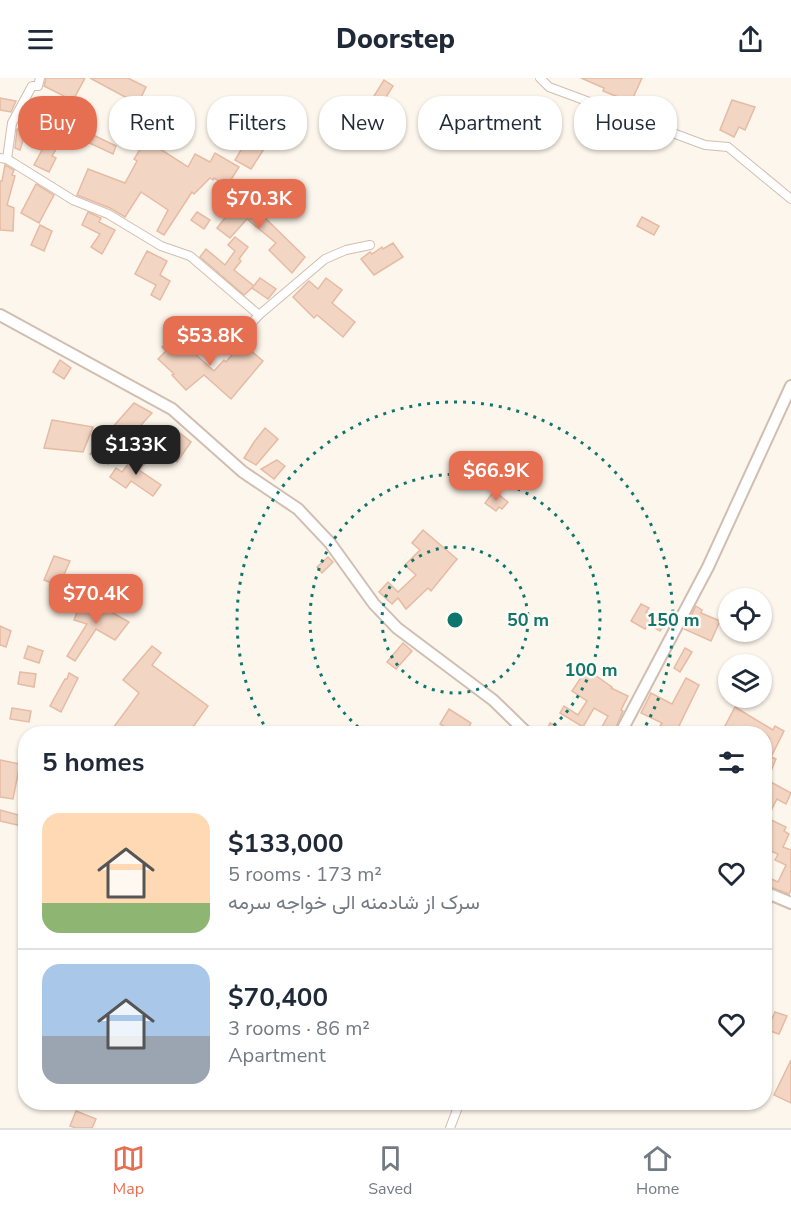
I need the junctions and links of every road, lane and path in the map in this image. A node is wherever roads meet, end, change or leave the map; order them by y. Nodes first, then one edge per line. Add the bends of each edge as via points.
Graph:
1 (40, 78) edge
2 (540, 78) edge
3 (4, 158) edge
4 (791, 199) edge
5 (370, 245) dead end
6 (0, 315) edge
7 (259, 315) junction
8 (236, 340) dead end
9 (791, 386) edge
10 (520, 726) edge
11 (624, 726) edge
12 (772, 895) edge
13 (791, 903) edge
14 (457, 1110) edge
15 (450, 1128) edge

1 - 3 street via 12,123
2 - 4 street via 549,87 705,145 728,147
3 - 7 street via 73,200 108,214 161,246 190,256
5 - 7 street via 325,259
6 - 10 street via 172,409 243,472 298,509 397,628 493,700
7 - 8 street
9 - 11 street via 708,567
12 - 13 street
14 - 15 street

